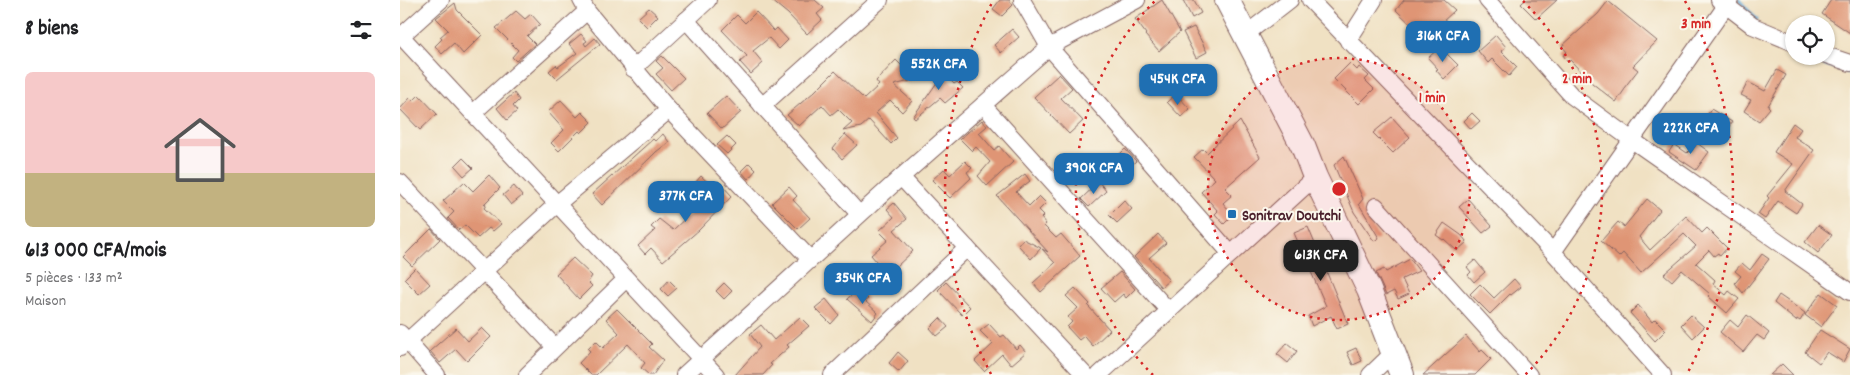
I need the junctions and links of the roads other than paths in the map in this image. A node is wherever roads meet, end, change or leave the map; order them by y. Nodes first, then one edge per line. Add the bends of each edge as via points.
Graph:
1 (442, 0) edge
2 (708, 0) edge
3 (880, 0) edge
4 (1022, 0) edge
5 (1137, 0) edge
6 (1227, 0) edge
7 (1290, 0) edge
8 (1310, 0) edge
9 (1374, 0) edge
10 (1487, 0) edge
11 (1725, 2) edge
12 (584, 5) edge
13 (686, 20) junction
14 (1246, 34) junction
15 (401, 37) edge
16 (1785, 40) edge
17 (1348, 41) junction
18 (1049, 47) junction
19 (1835, 58) edge
20 (1850, 63) edge
21 (633, 68) junction
22 (983, 105) junction
23 (762, 106) junction
24 (669, 110) junction
25 (473, 113) junction
26 (1632, 140) junction
27 (900, 176) junction
28 (1315, 177) junction
29 (400, 182) edge
30 (557, 204) junction
31 (1376, 206) dead end
32 (859, 214) junction
33 (967, 248) junction
34 (1553, 252) junction
35 (1231, 254) junction
36 (810, 259) junction
37 (483, 271) junction
38 (626, 279) junction
39 (1850, 292) edge
40 (1169, 311) junction
41 (402, 341) edge
42 (555, 348) junction
43 (1394, 352) junction
44 (701, 359) junction
45 (843, 371) edge
46 (437, 375) edge
47 (527, 375) edge
48 (684, 375) edge
49 (716, 375) edge
50 (1085, 375) edge
51 (1099, 375) edge
52 (1370, 375) edge
53 (1402, 375) edge
54 (1529, 375) edge
55 (1663, 375) edge

1 - 15 street
2 - 13 street
3 - 23 street
4 - 18 street
5 - 18 street
6 - 14 highway
7 - 14 street
8 - 17 street
9 - 17 street
10 - 26 street via 1572,96
11 - 16 street via 1753,26
11 - 26 street
12 - 21 street
12 - 25 street
13 - 21 street
13 - 23 street
14 - 28 highway via 1303,146
15 - 25 street
17 - 34 street
18 - 22 street
18 - 35 street
19 - 20 street
21 - 24 street
22 - 27 street
22 - 40 street
23 - 32 street
24 - 30 street
24 - 36 street
25 - 30 street
26 - 34 street
26 - 39 street
27 - 32 street
27 - 33 street
28 - 35 street
28 - 43 highway via 1369,290
29 - 37 street
30 - 37 street
30 - 38 street
31 - 54 street
32 - 36 street
33 - 45 street
33 - 50 street
34 - 55 street
35 - 40 street
36 - 44 street
37 - 41 street
37 - 42 street
38 - 42 street
38 - 44 street
40 - 51 street
41 - 46 street
42 - 47 street
43 - 52 street
43 - 53 highway
44 - 48 street
44 - 49 street

